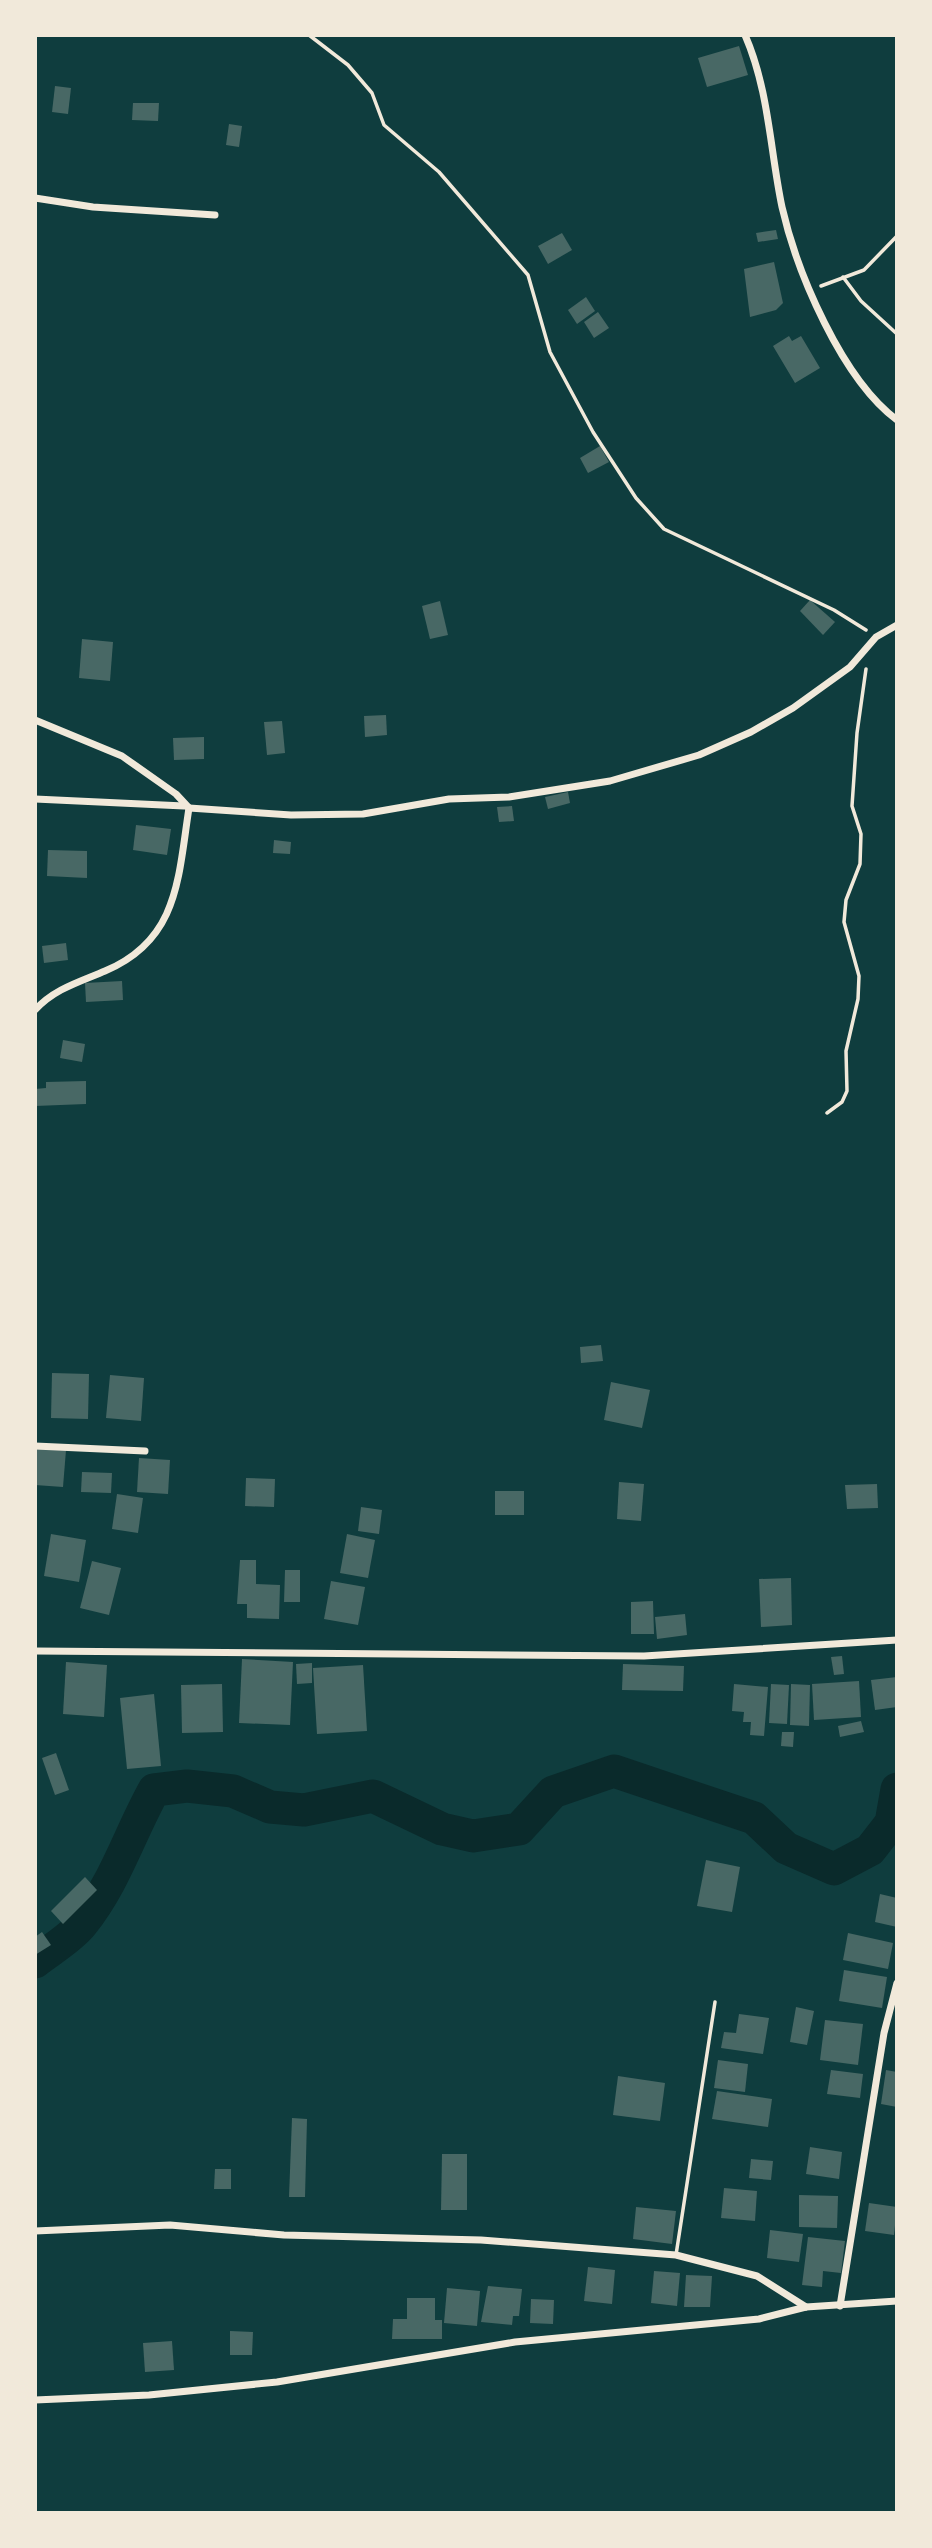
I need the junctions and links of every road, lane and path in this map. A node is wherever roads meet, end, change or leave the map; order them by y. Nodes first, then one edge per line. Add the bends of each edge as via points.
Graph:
1 (309, 35) edge
2 (745, 35) edge
3 (35, 198) edge
4 (215, 215) dead end
5 (897, 236) edge
6 (843, 277) junction
7 (810, 290) junction
8 (897, 334) edge
9 (897, 420) edge
10 (897, 625) edge
11 (876, 637) junction
12 (865, 650) junction
13 (35, 720) edge
14 (35, 799) edge
15 (186, 807) junction
16 (35, 1010) edge
17 (827, 1113) dead end
18 (35, 1446) edge
19 (145, 1451) dead end
20 (897, 1640) edge
21 (35, 1651) edge
22 (897, 1983) edge
23 (715, 2002) dead end
24 (35, 2231) edge
25 (676, 2255) junction
26 (897, 2301) edge
27 (840, 2306) junction
28 (806, 2307) junction
29 (35, 2400) edge

1 - 11 path via 348,65 372,93 384,125 439,172 528,275 550,352 593,432 636,498 664,529 834,610
2 - 7 street via 768,113 782,206
3 - 4 street
5 - 6 path via 864,270
6 - 7 path
6 - 8 path via 860,301
7 - 9 street via 844,360
10 - 11 street
11 - 12 street
12 - 15 street via 850,667 751,732 699,755 610,782 363,814 291,815
12 - 17 path via 852,806 861,834 860,864 846,900 844,922 859,976 858,999 846,1051 847,1091 842,1102
13 - 15 street via 122,755 176,794
14 - 15 street
15 - 16 street via 171,907 155,938 123,964 54,992
18 - 19 street
20 - 21 street via 644,1656
22 - 27 street via 884,2033
23 - 25 lane
24 - 25 street via 170,2225
25 - 28 street via 757,2276
26 - 27 street
27 - 28 street
28 - 29 street via 759,2319 515,2342 277,2382

